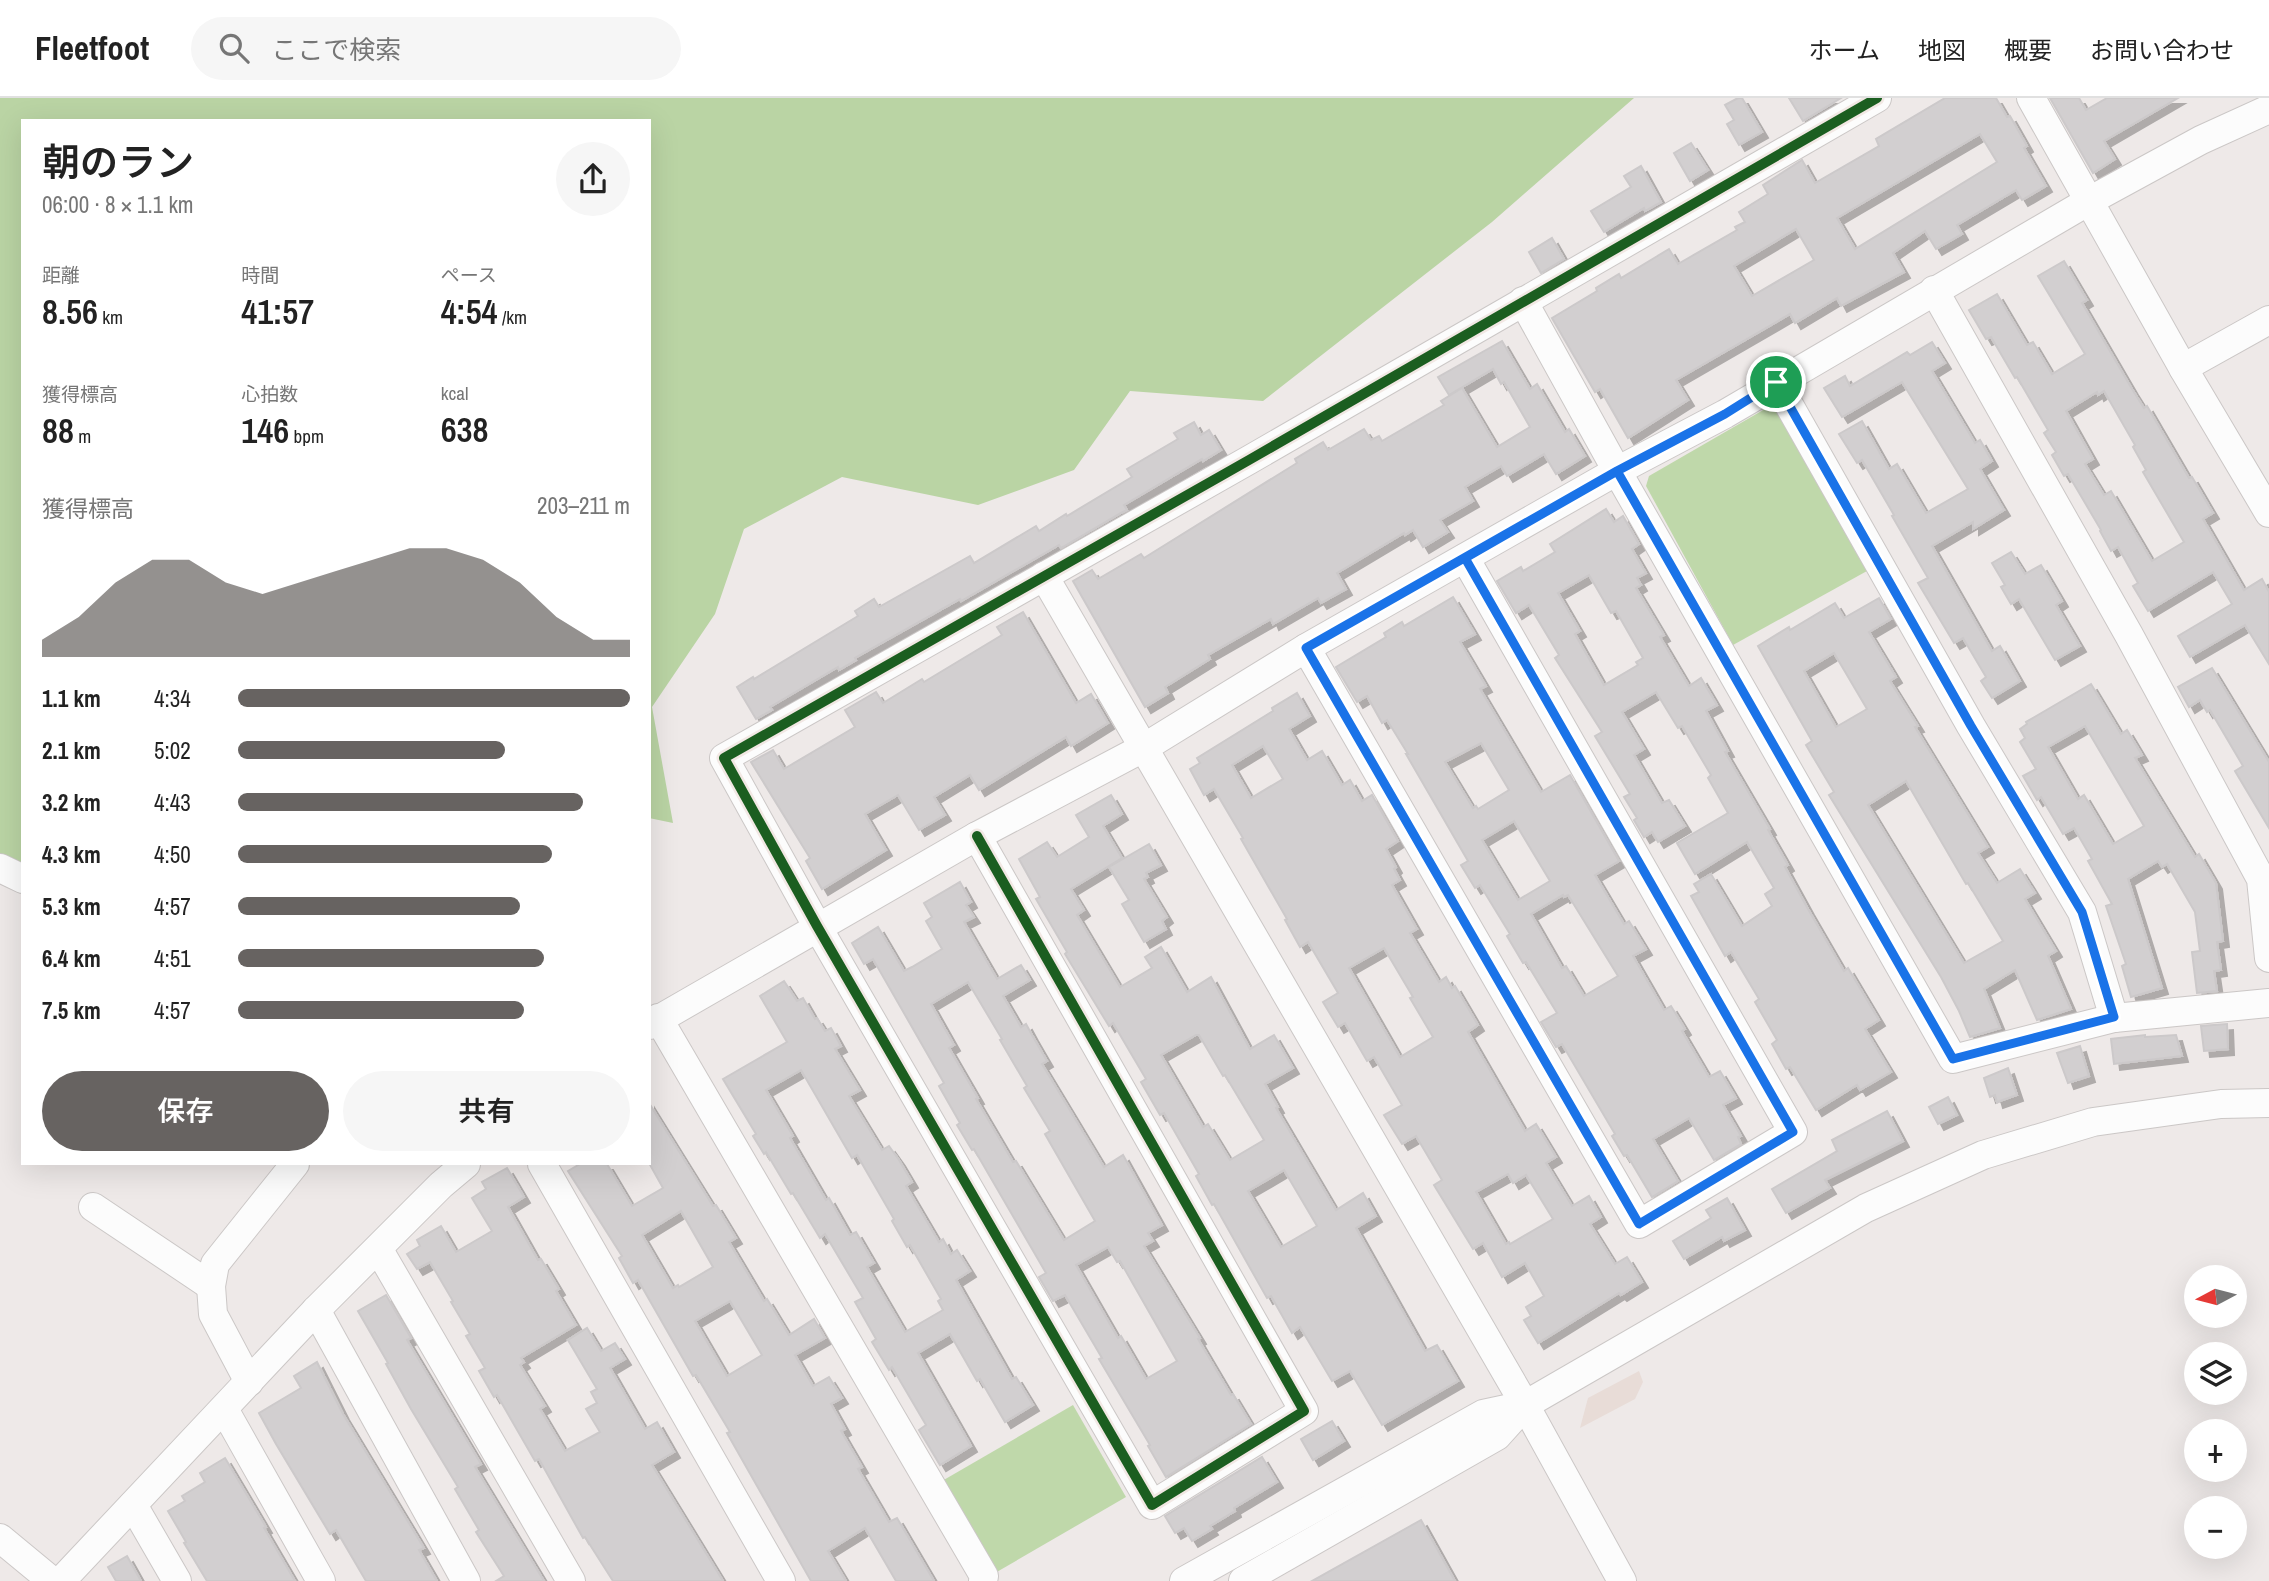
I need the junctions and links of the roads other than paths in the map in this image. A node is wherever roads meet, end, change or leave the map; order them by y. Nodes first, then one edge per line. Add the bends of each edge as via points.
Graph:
1 (1878, 98) edge
2 (2031, 98) edge
3 (2269, 109) edge
4 (2089, 201) junction
5 (1934, 290) junction
6 (1523, 301) junction
7 (2269, 320) edge
8 (2183, 368) junction
9 (1776, 382) junction
10 (1617, 471) junction
11 (2269, 513) edge
12 (1465, 558) junction
13 (1044, 576) junction
14 (1306, 648) junction
15 (1145, 747) junction
16 (977, 836) junction
17 (0, 869) edge
18 (21, 878) edge
19 (817, 926) junction
20 (2269, 958) edge
21 (2269, 1003) edge
22 (2114, 1017) junction
23 (654, 1022) edge
24 (2269, 1103) edge
25 (294, 1165) edge
26 (465, 1165) edge
27 (543, 1165) edge
28 (93, 1208) dead end
29 (379, 1250) junction
30 (211, 1286) junction
31 (316, 1310) junction
32 (248, 1381) junction
33 (1525, 1405) junction
34 (224, 1409) junction
35 (133, 1505) junction
36 (0, 1538) edge
37 (52, 1581) edge
38 (61, 1581) edge
39 (177, 1581) edge
40 (321, 1581) edge
41 (466, 1581) edge
42 (571, 1581) edge
43 (781, 1581) edge
44 (983, 1581) edge
45 (1184, 1581) edge
46 (1243, 1581) edge
47 (1622, 1581) edge

1 - 6 street
2 - 4 street
3 - 4 street
4 - 5 street
4 - 8 street
5 - 9 street
5 - 20 street via 2261,878
6 - 10 street
6 - 13 street
7 - 8 street
8 - 11 street
9 - 10 street
9 - 22 street via 2082,912
10 - 12 street
10 - 22 street via 1953,1059
12 - 14 street
12 - 14 street via 1793,1132 1639,1224
13 - 15 street
13 - 19 street via 724,758
14 - 15 street
15 - 16 street
15 - 33 street
16 - 19 street
16 - 19 street via 1304,1411 1152,1505
17 - 18 street
19 - 23 street
21 - 22 street
23 - 44 street via 985,1576
24 - 33 street via 2221,1104 2093,1122 1983,1154 1866,1208
25 - 30 street via 215,1264
26 - 29 street
27 - 43 street
28 - 30 street
29 - 31 street
29 - 42 street
30 - 32 street via 213,1314
31 - 32 street
31 - 41 street
32 - 34 street
33 - 45 street via 1483,1414
33 - 46 street via 1497,1436
33 - 47 street
34 - 35 street
34 - 40 street
35 - 38 street
35 - 39 street
36 - 37 street

